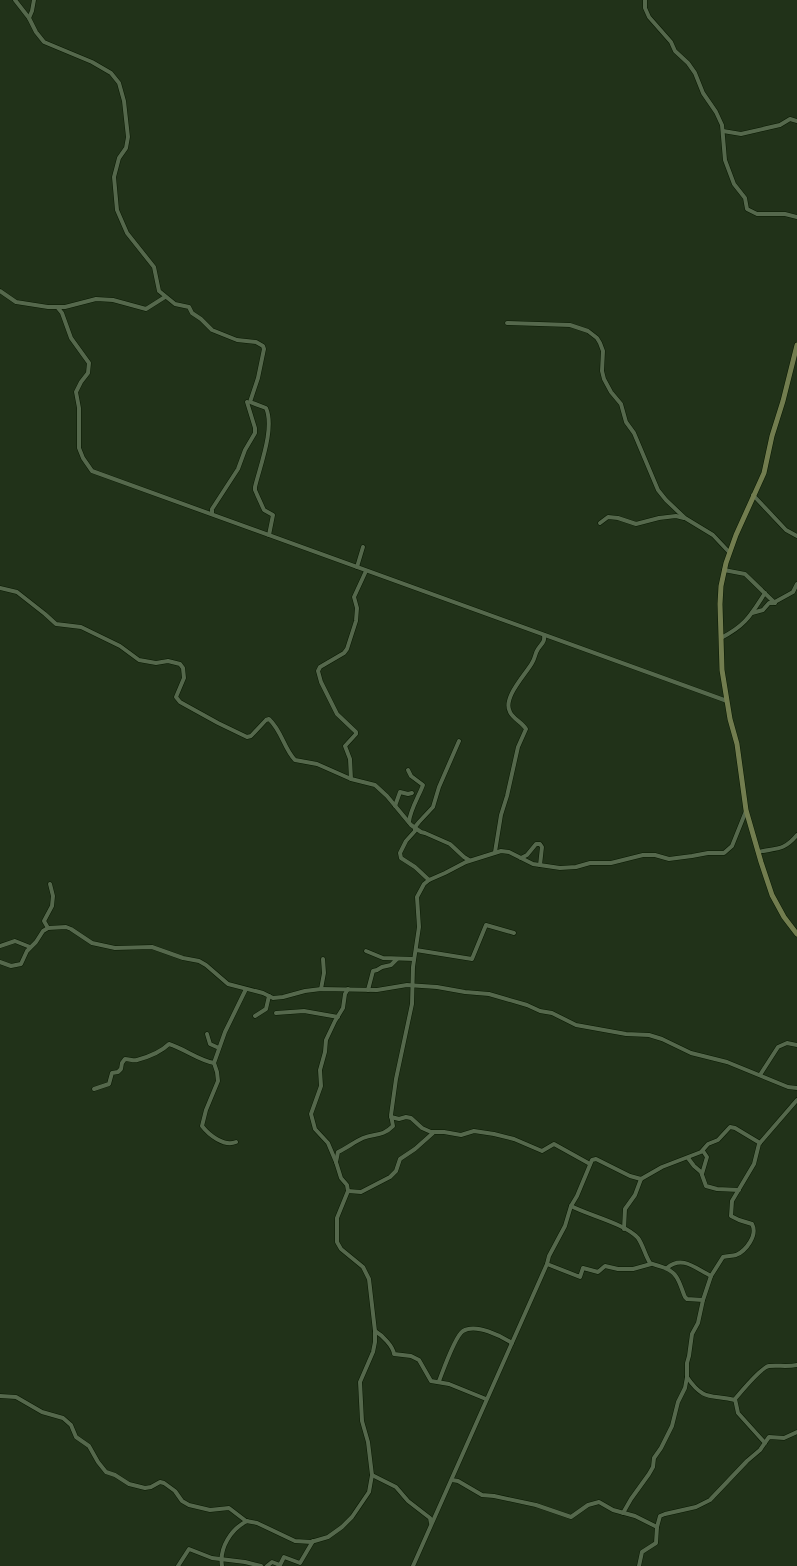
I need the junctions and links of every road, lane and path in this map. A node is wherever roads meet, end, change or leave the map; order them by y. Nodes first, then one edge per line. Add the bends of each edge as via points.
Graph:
1 (15, 0) edge
2 (34, 0) edge
3 (645, 0) edge
4 (29, 18) junction
5 (797, 121) edge
6 (723, 131) junction
7 (797, 217) edge
8 (0, 291) edge
9 (165, 296) junction
10 (58, 308) junction
11 (507, 323) dead end
12 (797, 345) edge
13 (247, 402) dead end
14 (753, 495) junction
15 (212, 514) junction
16 (685, 518) junction
17 (600, 522) dead end
18 (269, 535) junction
19 (797, 536) edge
20 (363, 547) dead end
21 (730, 550) junction
22 (357, 567) junction
23 (724, 570) junction
24 (366, 571) junction
25 (797, 584) edge
26 (0, 588) edge
27 (765, 592) junction
28 (775, 603) junction
29 (752, 613) junction
30 (544, 635) junction
31 (721, 638) junction
32 (727, 701) junction
33 (459, 742) dead end
34 (408, 770) dead end
35 (350, 779) junction
36 (412, 793) dead end
37 (395, 806) junction
38 (746, 810) junction
39 (408, 822) junction
40 (415, 827) junction
41 (797, 835) edge
42 (495, 852) junction
43 (758, 852) junction
44 (521, 858) junction
45 (470, 860) junction
46 (540, 866) junction
47 (429, 880) junction
48 (50, 884) dead end
49 (48, 928) junction
50 (514, 933) dead end
51 (797, 934) edge
52 (0, 946) edge
53 (30, 947) junction
54 (416, 950) junction
55 (366, 951) dead end
56 (323, 958) dead end
57 (397, 959) junction
58 (414, 959) junction
59 (0, 962) edge
60 (413, 986) junction
61 (246, 989) junction
62 (320, 989) junction
63 (348, 989) junction
64 (368, 990) junction
65 (269, 996) junction
66 (276, 1013) dead end
67 (255, 1016) dead end
68 (338, 1017) junction
69 (207, 1034) dead end
70 (797, 1045) edge
71 (219, 1048) junction
72 (214, 1063) junction
73 (760, 1075) junction
74 (94, 1088) dead end
75 (797, 1088) edge
76 (797, 1100) edge
77 (391, 1117) junction
78 (433, 1133) junction
79 (236, 1142) dead end
80 (760, 1143) junction
81 (703, 1151) junction
82 (688, 1158) junction
83 (336, 1162) junction
84 (590, 1164) junction
85 (702, 1175) junction
86 (641, 1179) junction
87 (739, 1190) junction
88 (348, 1191) junction
89 (571, 1206) junction
90 (624, 1229) junction
91 (547, 1264) junction
92 (651, 1264) junction
93 (667, 1268) junction
94 (711, 1276) junction
95 (703, 1300) junction
96 (375, 1330) junction
97 (512, 1343) junction
98 (797, 1365) edge
99 (687, 1377) junction
100 (439, 1381) junction
101 (0, 1396) edge
102 (486, 1399) junction
103 (735, 1400) junction
104 (797, 1432) edge
105 (765, 1443) junction
106 (372, 1475) junction
107 (452, 1480) junction
108 (623, 1513) junction
109 (432, 1520) junction
110 (248, 1521) junction
111 (657, 1527) junction
112 (313, 1541) junction
113 (221, 1560) junction
114 (178, 1566) edge
115 (222, 1566) edge
116 (261, 1566) edge
117 (267, 1566) edge
118 (413, 1566) edge
119 (639, 1566) edge

1 - 4 street
2 - 4 street
3 - 6 street via 649,16 695,73
4 - 9 street via 44,42 92,62 111,73 119,83 128,137 114,176 117,210 127,233 152,264 158,288
5 - 6 street via 790,120 740,134
6 - 7 street via 725,160 747,208 756,214
8 - 10 street via 18,302
9 - 10 street via 146,309 96,299
9 - 18 street via 180,306 188,307 212,330 264,346 250,402 266,408 268,413 268,436 254,487 264,510 273,515
10 - 15 street via 71,338 90,363 89,371 76,392 79,448 91,470
11 - 16 street via 570,325 597,338 603,351 602,371 610,392 621,404 626,422 634,433 658,490
12 - 14 street via 767,464
13 - 15 street via 255,433
14 - 19 street via 786,530
14 - 21 street
15 - 18 street
16 - 17 street via 659,518 636,524 608,517
16 - 21 street
18 - 22 street
20 - 22 street
21 - 23 street
22 - 24 street
23 - 27 street via 745,574
23 - 31 street
24 - 30 street
24 - 35 street via 355,595 356,621 347,649 318,671 337,714 356,732 345,746 350,759
25 - 28 street via 794,592
26 - 35 street via 17,592 56,624 81,627 140,660 180,664 184,678 176,697 180,702 247,736 269,719 295,760 316,764
27 - 28 street
27 - 29 street
28 - 29 street
29 - 31 street via 742,626
30 - 32 street
30 - 42 street via 510,700 509,711 526,729 518,747
31 - 32 street
32 - 38 street
33 - 40 street via 433,807
34 - 39 street via 422,785
35 - 37 street via 375,785
36 - 37 street via 400,792
37 - 39 street
38 - 43 street
38 - 46 street via 732,846 724,853 708,852 669,859 655,855 637,856 619,862 576,867
39 - 40 street
40 - 45 street via 450,844
40 - 47 street via 400,855
41 - 43 street via 786,846
42 - 44 street via 509,852
42 - 45 street
43 - 51 street via 772,895
44 - 46 street
44 - 46 street via 540,844
45 - 47 street
47 - 54 street via 417,897 420,927
48 - 49 street via 53,899 44,921
49 - 53 street
49 - 61 street via 68,927 89,942 111,947 152,947 199,961 228,984
50 - 54 street via 486,925 472,959
52 - 53 street via 15,941
53 - 59 street via 21,964 11,966
54 - 58 street
55 - 57 street
56 - 62 street
57 - 58 street
57 - 64 street via 391,965 373,971
58 - 60 street
60 - 64 street
60 - 73 street via 502,997 552,1013 576,1026 649,1035 691,1053
60 - 77 street
61 - 65 street
61 - 71 street
62 - 63 street
62 - 65 street via 278,998
63 - 64 street
63 - 68 street
65 - 67 street via 266,1009
66 - 68 street via 304,1011
68 - 83 street via 326,1042 320,1070 321,1086 311,1114
69 - 71 street via 210,1044
70 - 73 street via 787,1043 778,1047
71 - 72 street
72 - 74 street via 169,1044 149,1058 125,1059 121,1069 112,1072 108,1085
72 - 79 street via 218,1081 202,1126 220,1140 231,1144
73 - 75 street
76 - 80 street
77 - 78 street via 411,1118
77 - 83 street via 392,1128 350,1144 338,1152
78 - 84 street via 461,1135 474,1131 488,1132 542,1152 554,1144
78 - 88 street via 400,1159 390,1177 361,1192
80 - 81 street via 736,1128 730,1128
80 - 87 street via 754,1164
81 - 82 street
81 - 85 street via 707,1157
82 - 85 street
82 - 86 street
83 - 88 street
84 - 86 street via 592,1159 596,1159
84 - 89 street
85 - 87 street via 704,1184 709,1188
86 - 90 street via 626,1209
87 - 94 street via 732,1201 730,1216 754,1226 753,1236 737,1255 724,1257
88 - 96 street via 337,1218 337,1242 367,1274
89 - 90 street
89 - 91 street
90 - 92 street via 639,1239
91 - 92 street via 580,1277 583,1268 598,1272 605,1266 633,1269
91 - 97 street
92 - 93 street
93 - 94 street via 682,1261
93 - 95 street via 678,1279 687,1299
94 - 95 street
95 - 99 street via 690,1340
96 - 100 street via 385,1338 394,1354 419,1360 431,1380
96 - 106 street via 373,1352 360,1382 362,1421
97 - 100 street via 484,1330 463,1331
97 - 102 street
98 - 103 street via 763,1368
99 - 103 street via 706,1396
99 - 108 street via 672,1426 649,1474
100 - 102 street
101 - 110 street via 16,1397 42,1412 63,1418 71,1425 76,1437 89,1446 106,1472 142,1488 164,1483 186,1504 210,1510 229,1508
102 - 107 street
103 - 105 street via 738,1413
104 - 105 street via 784,1438 771,1436
105 - 111 street via 710,1500 696,1507 662,1515
106 - 109 street via 396,1487
106 - 112 street via 369,1492 352,1517 334,1534
107 - 108 street via 482,1495 525,1503 571,1517 596,1502
107 - 109 street
108 - 111 street
109 - 118 street
110 - 112 street via 295,1541
110 - 113 street via 228,1540
111 - 119 street via 656,1543 643,1551
112 - 117 street via 300,1563 284,1557 281,1564 272,1562
113 - 114 street via 188,1549
113 - 115 street
113 - 116 street

